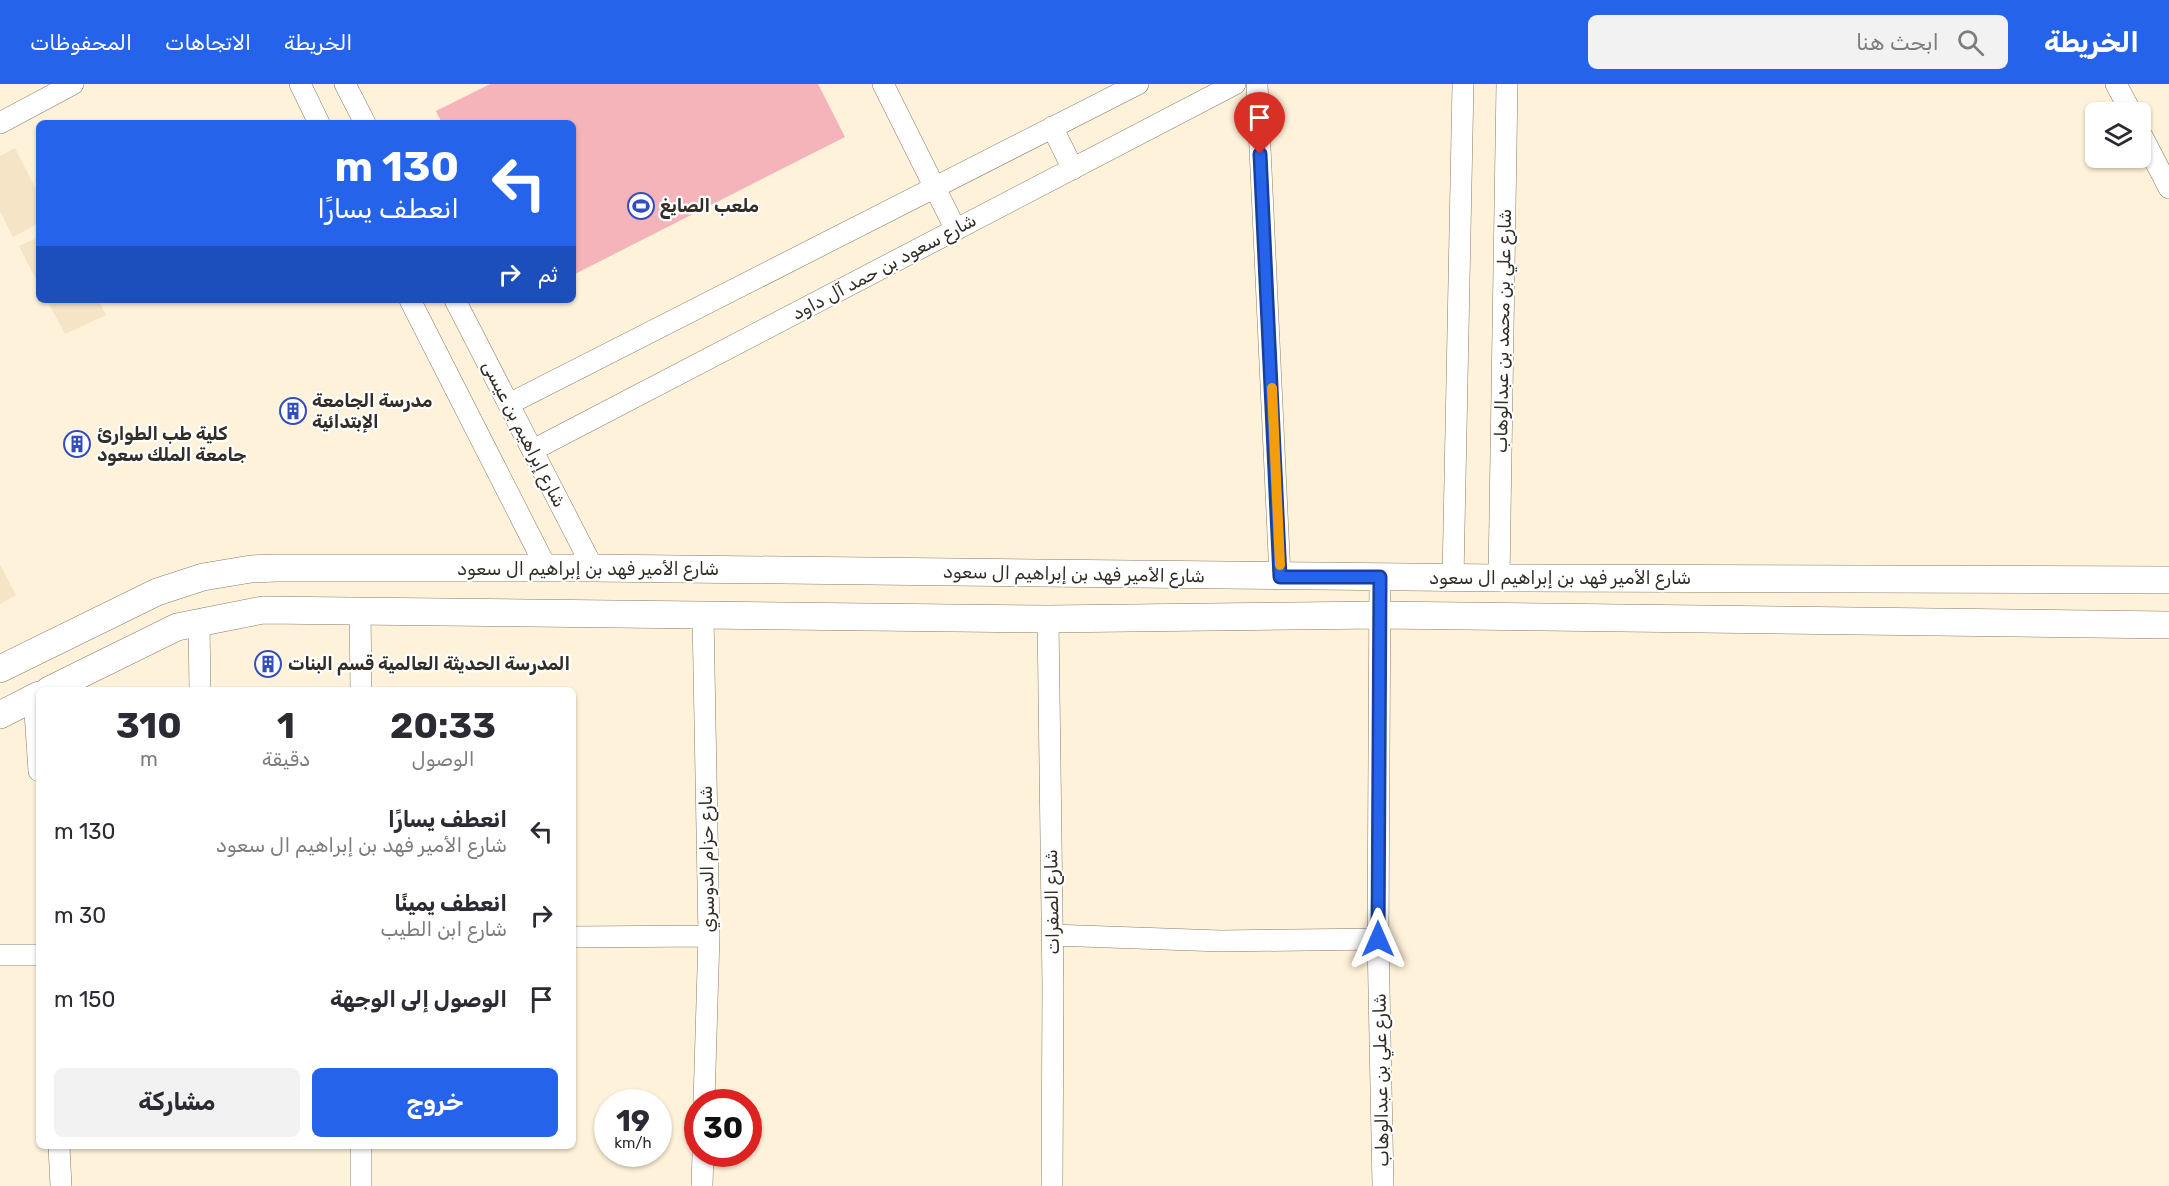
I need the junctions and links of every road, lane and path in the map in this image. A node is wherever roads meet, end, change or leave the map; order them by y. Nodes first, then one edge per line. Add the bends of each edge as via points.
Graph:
1 (73, 84) edge
2 (300, 84) edge
3 (345, 84) edge
4 (883, 84) edge
5 (1138, 84) edge
6 (1235, 84) edge
7 (1257, 84) edge
8 (1462, 84) edge
9 (1507, 84) edge
10 (2116, 84) edge
11 (2126, 102) edge
12 (318, 120) edge
13 (363, 120) edge
14 (0, 123) edge
15 (1052, 127) junction
16 (2151, 153) edge
17 (1073, 169) junction
18 (934, 187) junction
19 (2169, 188) edge
20 (956, 230) junction
21 (412, 303) edge
22 (457, 303) edge
23 (509, 404) junction
24 (532, 450) junction
25 (593, 568) junction
26 (547, 569) junction
27 (1280, 577) junction
28 (1380, 577) junction
29 (1453, 578) junction
30 (1498, 578) junction
31 (2169, 580) edge
32 (360, 609) junction
33 (703, 615) junction
34 (1380, 615) junction
35 (1048, 619) junction
36 (199, 623) junction
37 (2169, 625) edge
38 (0, 669) edge
39 (55, 687) edge
40 (200, 687) edge
41 (361, 687) edge
42 (36, 697) edge
43 (0, 715) edge
44 (708, 936) junction
45 (1052, 936) junction
46 (576, 937) edge
47 (1378, 939) junction
48 (0, 955) edge
49 (36, 955) edge
50 (704, 1089) edge
51 (59, 1149) edge
52 (361, 1149) edge
53 (703, 1167) edge
54 (61, 1186) edge
55 (361, 1186) edge
56 (702, 1186) edge
57 (1052, 1186) edge
58 (1383, 1186) edge

1 - 14 street
2 - 12 street
3 - 13 street
4 - 18 street
5 - 15 street
6 - 17 street, شارع سعود بن حمد آل داود
7 - 27 street
8 - 29 street
9 - 30 street, شارع علي بن محمد بن عبدالوهاب
10 - 11 street
15 - 17 street
15 - 18 street
16 - 19 street
17 - 20 street, شارع سعود بن حمد آل داود
18 - 20 street
18 - 23 street
20 - 24 street, شارع سعود بن حمد آل داود
21 - 26 street
22 - 23 street, شارع إبراهيم بن عيسى
23 - 24 street, شارع إبراهيم بن عيسى
24 - 25 street, شارع إبراهيم بن عيسى
25 - 26 main road, شارع الأمير فهد بن إبراهيم ال سعود
25 - 27 main road, شارع الأمير فهد بن إبراهيم ال سعود
26 - 38 main road, شارع الأمير فهد بن إبراهيم ال سعود via 276,568 227,572 150,595
27 - 28 main road, شارع الأمير فهد بن إبراهيم ال سعود
28 - 29 main road, شارع الأمير فهد بن إبراهيم ال سعود
28 - 34 street, شارع علي بن عبدالوهاب
29 - 30 main road, شارع الأمير فهد بن إبراهيم ال سعود
30 - 31 main road, شارع الأمير فهد بن إبراهيم ال سعود
32 - 33 main road, شارع الأمير فهد بن إبراهيم ال سعود
32 - 36 main road, شارع الأمير فهد بن إبراهيم ال سعود via 263,610
32 - 41 street
33 - 35 main road, شارع الأمير فهد بن إبراهيم ال سعود
33 - 44 street, شارع حزام الدوسري
34 - 35 main road, شارع الأمير فهد بن إبراهيم ال سعود
34 - 37 main road, شارع الأمير فهد بن إبراهيم ال سعود
34 - 47 street, شارع علي بن عبدالوهاب
35 - 45 street, شارع الصفرات
36 - 39 main road, شارع الأمير فهد بن إبراهيم ال سعود via 177,627
36 - 40 street
42 - 43 main road, شارع الأمير فهد بن إبراهيم ال سعود
44 - 46 street
44 - 50 street, شارع حزام الدوسري
45 - 47 street via 1221,941
45 - 57 street, شارع الصفرات
47 - 58 street, شارع علي بن عبدالوهاب
48 - 49 street
51 - 54 street
52 - 55 street
53 - 56 street

